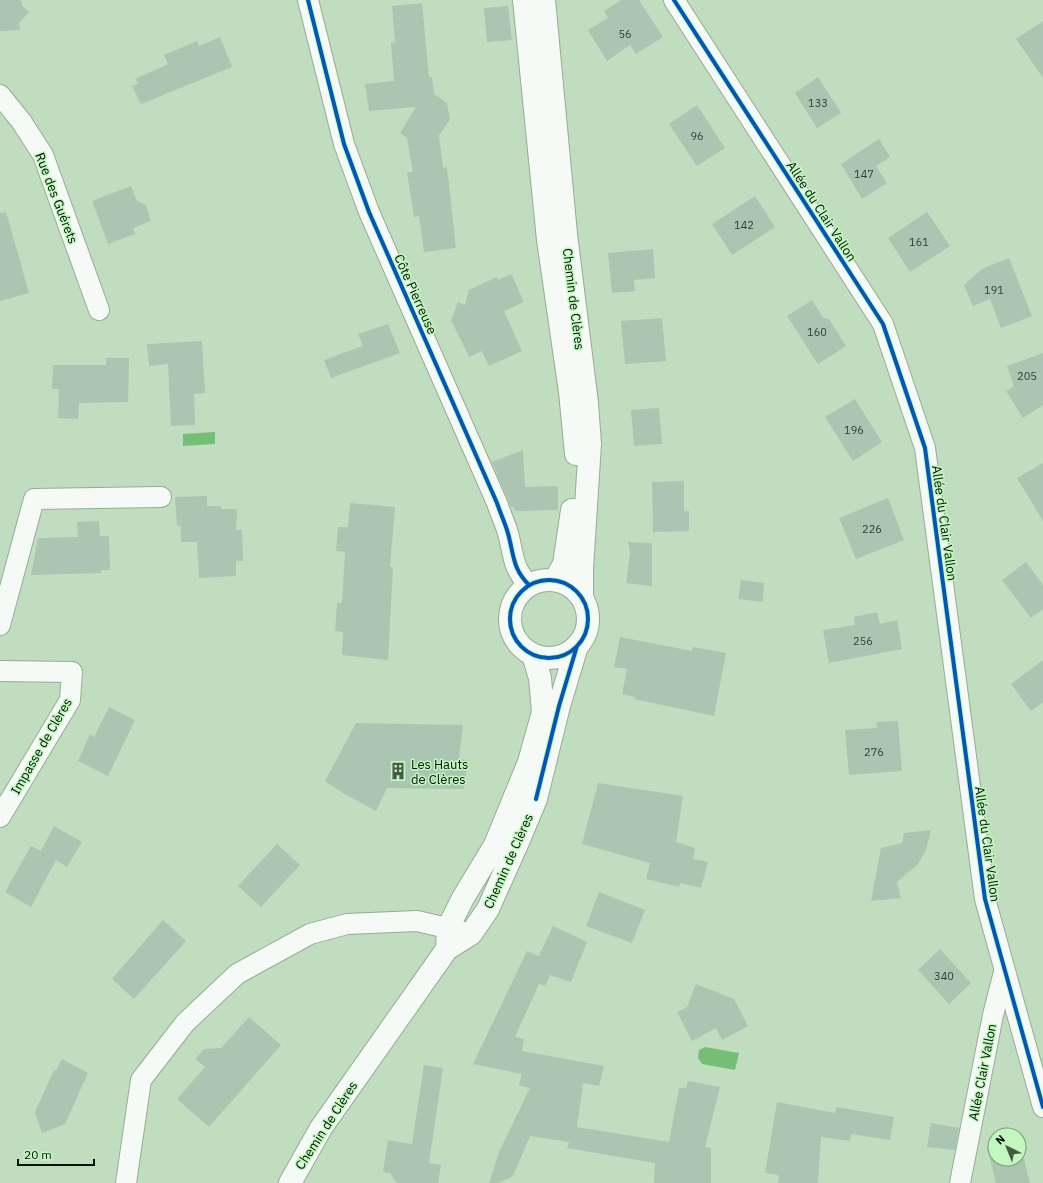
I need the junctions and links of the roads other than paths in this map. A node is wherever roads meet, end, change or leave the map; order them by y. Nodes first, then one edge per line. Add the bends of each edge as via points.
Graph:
1 (308, 0) edge
2 (524, 0) edge
3 (544, 0) edge
4 (674, 0) edge
5 (0, 95) edge
6 (99, 310) dead end
7 (161, 497) dead end
8 (555, 580) junction
9 (529, 586) junction
10 (582, 598) junction
11 (0, 625) edge
12 (577, 646) junction
13 (533, 655) junction
14 (0, 671) edge
15 (0, 817) edge
16 (447, 939) junction
17 (1005, 970) junction
18 (1043, 1108) edge
19 (961, 1178) edge
20 (126, 1183) edge
21 (290, 1183) edge

1 - 9 street, Côte Pierreuse via 344,144 369,212 497,503 508,530 520,576
2 - 8 street, Chemin de Clères via 548,240 576,446 576,475 568,548 564,564
3 - 10 street, Chemin de Clères via 566,234 590,444
4 - 17 street, Allée du Clair Vallon via 883,324 925,448 985,899
5 - 6 street, Rue des Guérets via 43,155
7 - 11 street via 34,500
8 - 9 street via 537,581
8 - 10 street via 573,588
9 - 13 street via 518,595 512,607 510,621 513,635 522,647
10 - 12 street via 588,617 584,638
12 - 13 street via 557,658
12 - 16 street, Chemin de Clères via 536,799 488,909 471,934
13 - 16 street, Chemin de Clères via 540,678 543,712 529,762 495,845 463,898
14 - 15 street, Impasse de Clères via 72,672 70,700
16 - 20 street via 418,921 347,924 310,934 237,974 185,1023 140,1080
16 - 21 street, Chemin de Clères via 321,1128
17 - 18 street, Allée du Clair Vallon
17 - 19 street, Allée Clair Vallon via 993,1015

